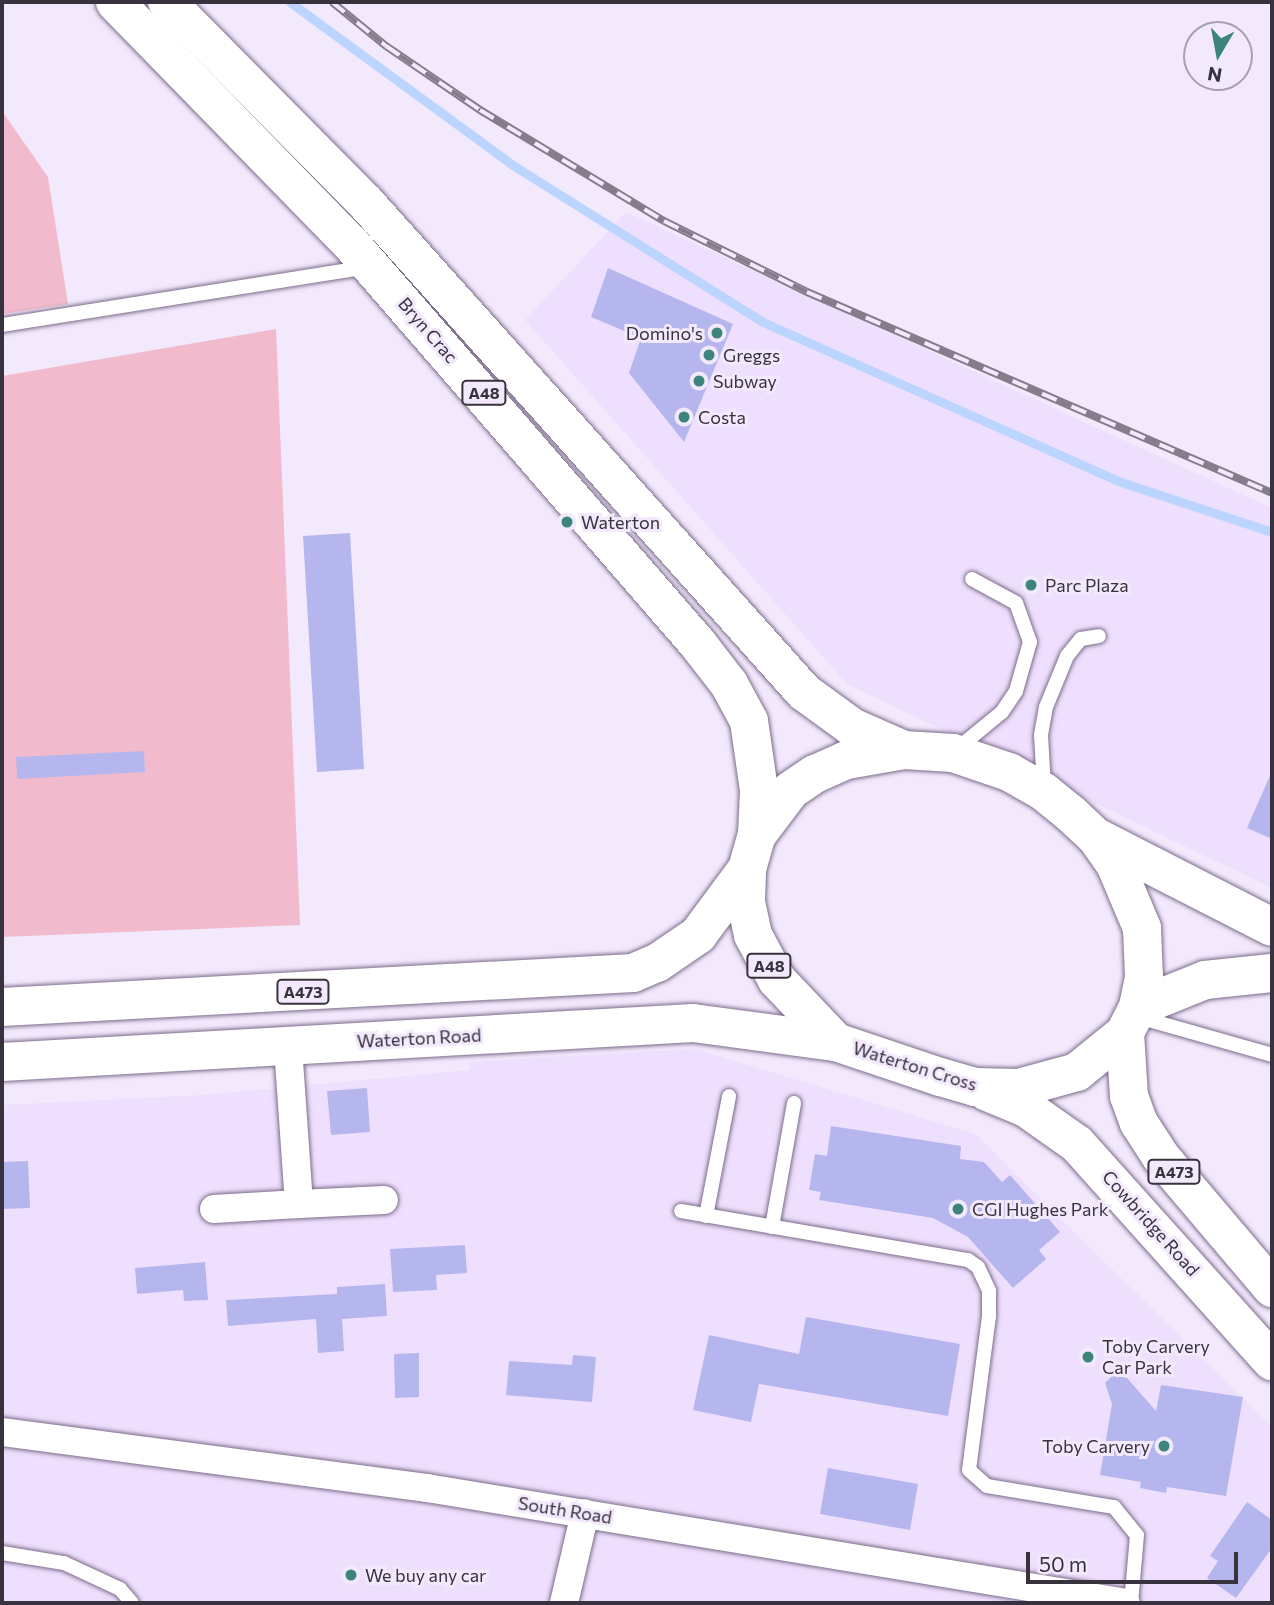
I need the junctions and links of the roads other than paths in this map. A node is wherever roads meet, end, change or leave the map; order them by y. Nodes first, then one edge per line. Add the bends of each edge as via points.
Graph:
1 (115, 2) edge
2 (167, 2) edge
3 (372, 266) junction
4 (2, 325) edge
5 (972, 579) dead end
6 (1099, 636) dead end
7 (904, 750) junction
8 (953, 752) junction
9 (1044, 792) junction
10 (1096, 837) junction
11 (752, 852) junction
12 (1272, 927) edge
13 (1272, 973) edge
14 (2, 1007) edge
15 (1132, 1019) junction
16 (836, 1042) junction
17 (288, 1046) junction
18 (1272, 1055) edge
19 (2, 1062) edge
20 (975, 1087) junction
21 (729, 1096) dead end
22 (794, 1103) dead end
23 (384, 1200) dead end
24 (299, 1204) junction
25 (214, 1209) dead end
26 (681, 1211) dead end
27 (706, 1216) junction
28 (772, 1227) junction
29 (1272, 1288) edge
30 (1272, 1361) edge
31 (2, 1432) edge
32 (585, 1513) junction
33 (2, 1553) edge
34 (985, 1592) edge
35 (132, 1603) edge
36 (564, 1603) edge
37 (1128, 1603) edge

1 - 3 main road, Bryn Crac / A48
2 - 7 main road, A48 via 366,202 804,692 852,727
3 - 4 lane
3 - 11 main road, Bryn Crac / A48 via 647,579 729,684 749,721 755,747
5 - 8 lane via 1016,603 1030,642 1016,691 1002,712
6 - 9 lane via 1081,639 1067,656 1046,707 1041,735
7 - 8 main road, A48
7 - 11 main road, A48 via 846,761 791,790
8 - 9 main road, A48 via 981,760
9 - 10 main road, A48
10 - 12 main road, A48
10 - 15 main road, A48 via 1129,891 1142,928 1146,958
11 - 14 main road, A473 via 698,935 657,963 633,972
11 - 16 main road, Waterton Cross / A48 via 746,901 762,953 777,980
13 - 15 main road, A48 via 1205,980
15 - 18 lane
15 - 20 main road, Waterton Cross / A48 via 1077,1072 1019,1088
15 - 29 main road, A473 via 1129,1096 1139,1124 1161,1157
16 - 17 main road, Waterton Road via 694,1023
16 - 20 main road, Waterton Cross / A48
17 - 19 main road, Waterton Road
17 - 24 street
20 - 30 main road, Cowbridge Road / A473 via 1026,1108 1077,1144
21 - 27 lane
22 - 28 lane
23 - 24 street
24 - 25 street
26 - 27 lane
27 - 28 lane
28 - 37 lane via 968,1260 978,1266 989,1292 989,1316 969,1470 987,1486 1114,1507 1137,1535
31 - 32 street, South Road
32 - 34 street, South Road
32 - 36 street
33 - 35 lane via 64,1563 120,1589
34 - 37 street, South Road

